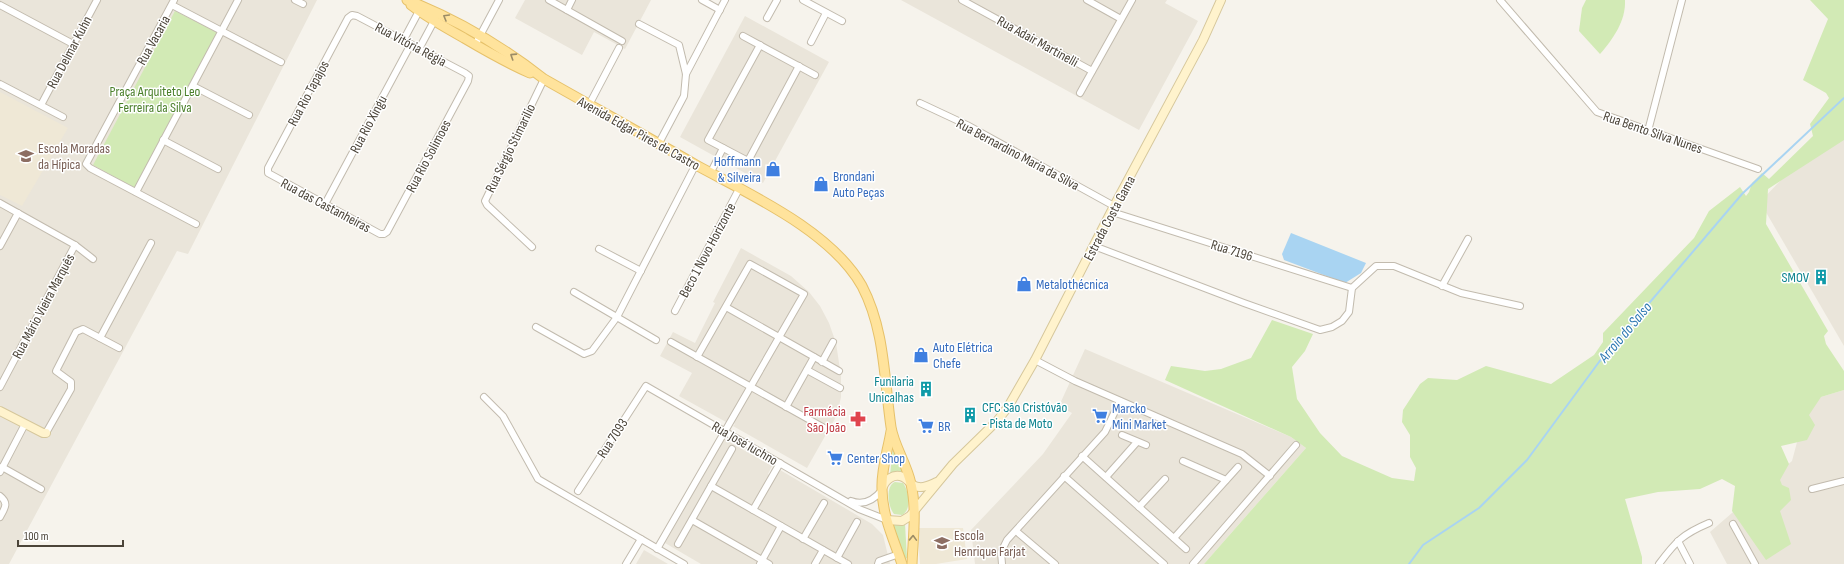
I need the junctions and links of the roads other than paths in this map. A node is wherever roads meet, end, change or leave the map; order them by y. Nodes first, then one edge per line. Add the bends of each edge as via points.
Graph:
1 (97, 0) edge
2 (238, 0) edge
3 (295, 0) edge
4 (406, 0) edge
5 (499, 0) edge
6 (549, 0) edge
7 (572, 0) edge
8 (702, 0) edge
9 (726, 0) edge
10 (777, 0) edge
11 (803, 0) edge
12 (962, 0) edge
13 (1087, 0) edge
14 (1132, 0) edge
15 (1221, 0) edge
16 (1500, 0) edge
17 (1682, 0) edge
18 (173, 2) edge
19 (303, 4) dead end
20 (0, 5) edge
21 (567, 10) junction
22 (720, 10) junction
23 (419, 11) junction
24 (826, 13) junction
25 (352, 15) joint
26 (767, 18) dead end
27 (1121, 19) junction
28 (434, 21) junction
29 (842, 21) dead end
30 (639, 24) dead end
31 (222, 31) junction
32 (743, 36) dead end
33 (622, 40) dead end
34 (404, 41) junction
35 (478, 41) junction
36 (811, 42) dead end
37 (73, 44) junction
38 (411, 44) junction
39 (760, 45) junction
40 (619, 48) dead end
41 (419, 49) junction
42 (281, 62) dead end
43 (799, 66) junction
44 (1092, 71) junction
45 (686, 74) junction
46 (815, 75) dead end
47 (468, 76) joint
48 (544, 79) junction
49 (0, 84) edge
50 (193, 86) junction
51 (1080, 93) dead end
52 (920, 103) dead end
53 (41, 105) junction
54 (589, 105) junction
55 (250, 115) dead end
56 (63, 118) dead end
57 (1648, 131) junction
58 (163, 140) junction
59 (659, 144) junction
60 (724, 148) junction
61 (696, 164) junction
62 (218, 169) dead end
63 (1758, 169) dead end
64 (710, 172) junction
65 (268, 173) joint
66 (739, 189) junction
67 (136, 192) junction
68 (0, 204) edge
69 (325, 204) junction
70 (1113, 209) junction
71 (18, 213) junction
72 (196, 224) dead end
73 (384, 234) joint
74 (1468, 239) dead end
75 (151, 243) dead end
76 (75, 245) junction
77 (0, 246) edge
78 (1094, 246) junction
79 (532, 247) dead end
80 (599, 249) dead end
81 (93, 259) dead end
82 (641, 272) junction
83 (1442, 286) junction
84 (1352, 288) junction
85 (574, 292) dead end
86 (1520, 306) dead end
87 (726, 307) junction
88 (675, 311) dead end
89 (617, 317) junction
90 (536, 327) dead end
91 (100, 338) junction
92 (780, 338) junction
93 (656, 340) dead end
94 (670, 342) dead end
95 (833, 342) dead end
96 (119, 348) dead end
97 (814, 357) junction
98 (697, 358) junction
99 (1035, 360) junction
100 (822, 362) junction
101 (807, 370) junction
102 (839, 371) dead end
103 (646, 386) joint
104 (0, 387) edge
105 (751, 388) junction
106 (840, 388) dead end
107 (484, 397) dead end
108 (1120, 401) junction
109 (786, 407) junction
110 (0, 411) edge
111 (25, 424) junction
112 (826, 429) dead end
113 (892, 429) junction
114 (724, 431) junction
115 (46, 433) joint
116 (1122, 435) dead end
117 (1137, 442) junction
118 (1146, 445) dead end
119 (1296, 445) dead end
120 (732, 450) dead end
121 (1082, 456) junction
122 (1183, 461) dead end
123 (780, 463) junction
124 (1238, 467) dead end
125 (1, 469) edge
126 (1064, 476) junction
127 (1270, 476) junction
128 (1106, 477) junction
129 (1165, 479) dead end
130 (1226, 480) junction
131 (938, 481) junction
132 (1844, 481) edge
133 (911, 483) junction
134 (711, 486) junction
135 (1812, 488) dead end
136 (41, 489) dead end
137 (882, 490) junction
138 (578, 491) dead end
139 (0, 496) edge
140 (845, 500) junction
141 (824, 503) dead end
142 (1139, 507) junction
143 (753, 510) junction
144 (914, 512) junction
145 (0, 517) edge
146 (692, 520) junction
147 (887, 520) junction
148 (857, 522) dead end
149 (1709, 523) dead end
150 (1732, 524) dead end
151 (781, 526) junction
152 (1016, 531) junction
153 (1174, 538) junction
154 (641, 539) junction
155 (803, 539) junction
156 (1678, 541) junction
157 (678, 544) dead end
158 (657, 549) junction
159 (1186, 549) dead end
160 (823, 550) junction
161 (899, 554) junction
162 (837, 558) junction
163 (761, 562) edge
164 (626, 564) edge
165 (684, 564) edge
166 (769, 564) edge
167 (815, 564) edge
168 (848, 564) edge
169 (878, 564) edge
170 (902, 564) edge
171 (912, 564) edge
172 (1002, 564) edge
173 (1055, 564) edge
174 (1164, 564) edge
175 (1193, 564) edge
176 (1659, 564) edge
177 (1690, 564) edge
178 (1755, 564) edge

1 - 37 street, Rua Delmar Kuhn
2 - 31 street
3 - 19 street
4 - 23 main road, Avenida Edgar Pires de Castro
35 -> 4 main road, Avenida Edgar Pires de Castro via 438,13
5 - 35 street
6 - 21 street
7 - 21 street
8 - 22 street
9 - 22 street
10 - 26 street
11 - 24 street
12 - 44 street, Rua Adair Martinelli
13 - 27 street
14 - 27 street
15 - 70 main road, Estrada Costa Gama via 1203,40
16 - 57 street, Rua Bento Silva Nunes via 1597,112
17 - 57 street
18 - 31 street
18 - 67 street, Rua Vacaria via 86,164
20 - 37 street
21 - 33 street
22 - 45 street
23 - 28 main road, Avenida Edgar Pires de Castro
23 - 34 street
24 - 29 street
24 - 36 street
25 - 34 street, Rua Vitória Régia
25 - 65 street, Rua Rio Tapajos via 348,18 268,168
27 - 44 street
28 - 35 main road, Avenida Edgar Pires de Castro
28 - 41 street
30 - 45 street via 679,45
31 - 42 street
31 - 50 street
32 - 39 street
34 - 38 street, Rua Vitória Régia
35 - 48 main road, Avenida Edgar Pires de Castro via 510,64
37 - 53 street, Rua Delmar Kuhn
38 - 41 street, Rua Vitória Régia
38 - 69 street, Rua Rio Xingu
39 - 43 street
39 - 60 street via 708,140
40 - 54 street
41 - 47 street, Rua Vitória Régia
43 - 46 street
43 - 60 street via 748,161
44 - 51 street
45 - 59 street via 684,96
47 - 73 street, Rua Rio Solimoes via 468,81 450,115
48 - 54 main road, Avenida Edgar Pires de Castro
48 - 79 street, Rua Sérgio Stimarilio via 485,201
49 - 53 street
50 - 55 street
50 - 58 street
52 - 70 street, Rua Bernardino Maria da Silva via 967,125
53 - 56 street
54 - 59 main road, Avenida Edgar Pires de Castro
57 - 63 street, Rua Bento Silva Nunes
58 - 62 street
58 - 67 street
59 - 61 main road, Avenida Edgar Pires de Castro
60 - 64 street
61 - 64 main road, Avenida Edgar Pires de Castro
61 - 82 street
64 - 66 main road, Avenida Edgar Pires de Castro
65 - 69 street, Rua das Castanheiras
66 - 88 street, Beco 1 Novo Horizonte
66 - 113 main road, Avenida Edgar Pires de Castro via 811,231 829,245 852,271 870,303 876,321 883,349
67 - 72 street
68 - 71 street
69 - 73 street, Rua das Castanheiras
70 - 78 main road, Estrada Costa Gama
70 - 84 street, Rua 7196
71 - 76 street
71 - 77 street
74 - 83 street
75 - 91 street
76 - 81 street
76 - 104 street, Rua Mário Vieira Marquês
78 - 84 street via 1320,330 1342,321 1349,312
78 - 99 main road, Estrada Costa Gama
80 - 82 street
82 - 89 street
83 - 84 street via 1394,266 1384,265 1370,270
83 - 86 street via 1473,297 1505,301
85 - 89 street
87 - 92 street
87 - 92 street via 750,264 804,294
87 - 98 street
89 - 90 street via 588,354
89 - 93 street
91 - 96 street
91 - 115 street via 83,329 76,332 56,371 72,385
92 - 97 street
92 - 105 street
94 - 98 street
95 - 100 street
97 - 100 street
97 - 101 street
98 - 105 street
99 - 108 street
99 - 131 main road, Estrada Costa Gama via 997,421
100 - 102 street
101 - 106 street
101 - 109 street
103 - 114 street, Rua José Iuchno
103 - 138 street, Rua 7093
105 - 109 street
105 - 114 street
107 - 154 street via 503,416 538,479
108 - 121 street via 1106,432
108 - 127 street via 1242,454
109 - 112 street
110 - 111 main road
111 - 115 main road
111 - 125 street
113 - 133 main road, Avenida Edgar Pires de Castro
113 - 137 main road, Avenida Edgar Pires de Castro via 882,473
114 - 123 street, Rua José Iuchno
114 - 158 street
116 - 117 street
117 - 118 street
117 - 128 street
119 - 127 street
120 - 134 street
121 - 126 street
121 - 128 street
122 - 130 street
123 - 140 street, Rua José Iuchno
123 - 143 street
124 - 130 street
125 - 136 street
126 - 152 street
126 - 174 street
127 - 175 street
128 - 142 street
129 - 142 street
130 - 153 street
131 - 133 main road, Estrada Costa Gama via 920,487
131 - 144 main road, Estrada Costa Gama
132 - 135 street
133 - 137 main road via 904,477 894,476 886,481
133 - 144 main road, Avenida Edgar Pires de Castro
134 - 143 street
134 - 146 street
137 - 140 street, Rua José Iuchno via 876,497 863,503
137 - 147 main road, Avenida Edgar Pires de Castro
139 - 145 street via 6,504
140 - 147 street, Rua José Iuchno via 872,516
141 - 155 street
142 - 153 street
143 - 151 street
144 - 147 main road via 902,521
171 -> 144 main road, Avenida Edgar Pires de Castro
146 - 157 street
146 - 163 street
147 - 161 main road, Avenida Edgar Pires de Castro
148 - 162 street
149 - 156 street via 1689,532
150 - 178 street
151 - 155 street
151 - 163 street
152 - 172 street via 1001,552
152 - 173 street
153 - 159 street
154 - 158 street
154 - 164 street
155 - 160 street
156 - 176 street
156 - 177 street
158 - 165 street
160 - 162 street
160 - 167 street
161 - 169 street via 879,561
161 - 170 main road, Avenida Edgar Pires de Castro
162 - 168 street
163 - 166 street

